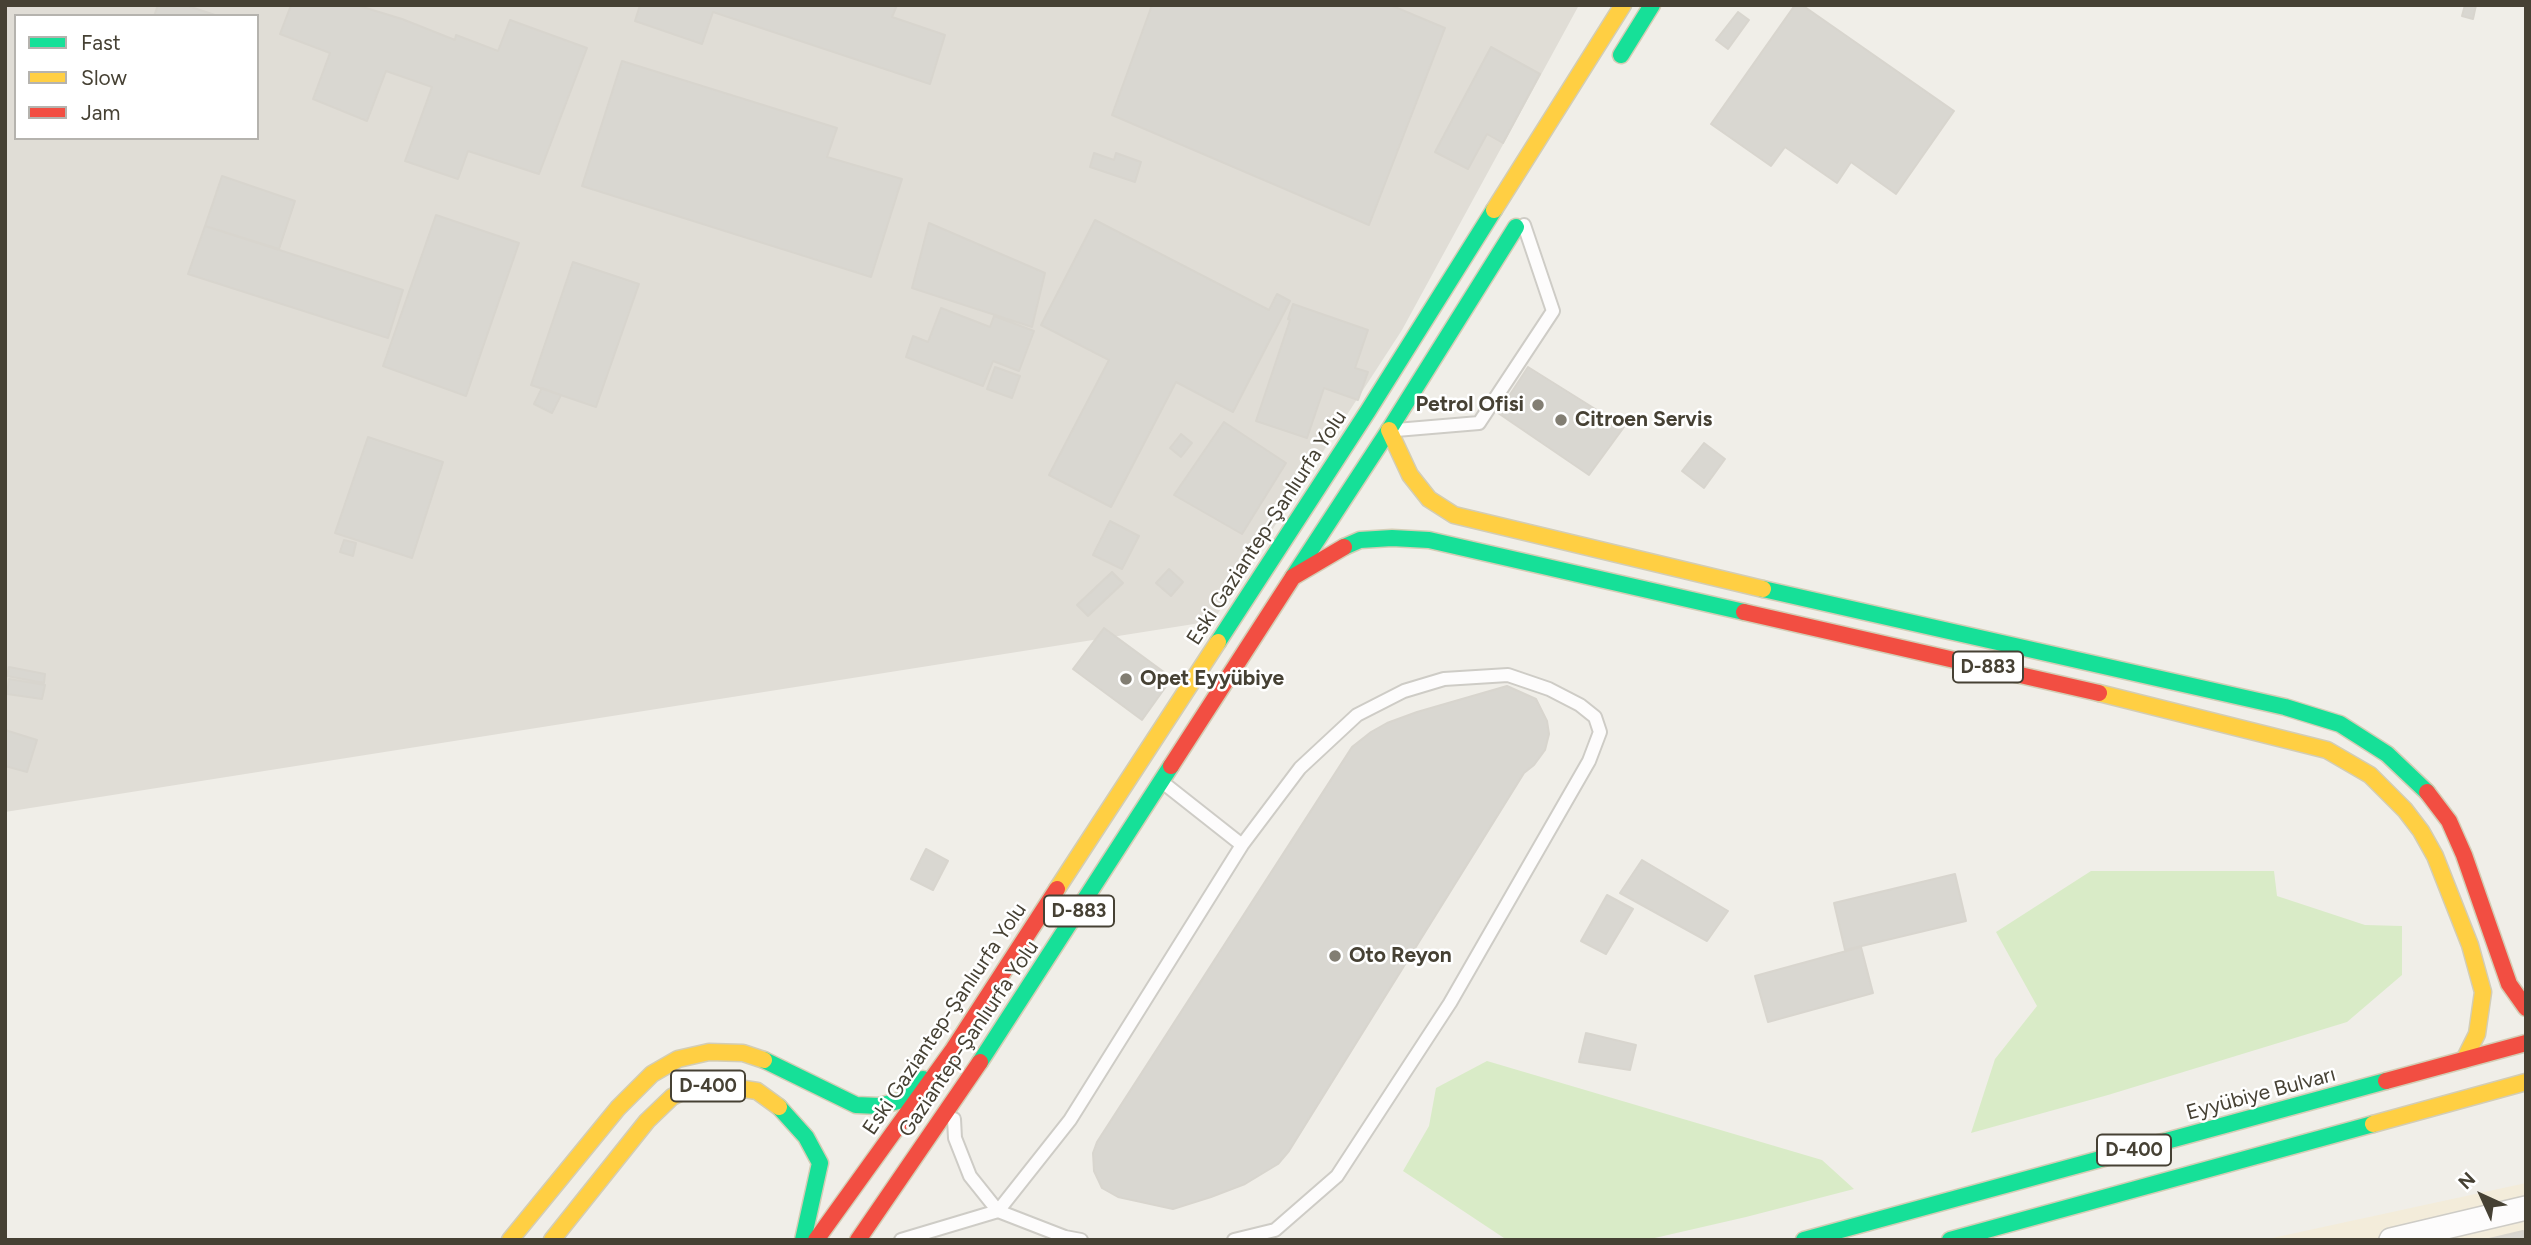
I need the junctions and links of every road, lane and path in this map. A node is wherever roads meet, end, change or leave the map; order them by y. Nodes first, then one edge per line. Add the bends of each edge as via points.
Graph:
1 (1623, 5) edge
2 (1652, 5) edge
3 (1616, 64) dead end
4 (1525, 211) joint
5 (1389, 430) junction
6 (1293, 577) junction
7 (1161, 781) junction
8 (1242, 845) junction
9 (2526, 1007) edge
10 (2526, 1043) edge
11 (952, 1051) junction
12 (2464, 1060) junction
13 (2526, 1082) edge
14 (952, 1105) junction
15 (2526, 1208) edge
16 (998, 1211) junction
17 (2402, 1238) edge
18 (510, 1240) edge
19 (552, 1240) edge
20 (803, 1240) edge
21 (817, 1240) edge
22 (858, 1240) edge
23 (901, 1240) edge
24 (1082, 1240) edge
25 (1234, 1240) edge
26 (1804, 1240) edge
27 (1950, 1240) edge

1 - 11 main road, Eski Gaziantep-Şanlıurfa Yolu via 1368,411
2 - 3 main road
4 - 5 main road
4 - 5 lane via 1553,311 1479,423
5 - 6 main road
5 - 9 main road via 1410,475 1429,499 1454,515 1636,561 2285,707 2340,724 2387,754 2424,788 2449,821 2509,984
6 - 7 main road, Gaziantep-Şanlıurfa Yolu / D-883
6 - 12 main road, D-883 via 1360,540 1429,540 2159,707 2327,750 2370,775 2421,831 2435,856 2483,992 2477,1034
7 - 8 lane
7 - 14 main road, Gaziantep-Şanlıurfa Yolu / D-883
8 - 16 lane via 1070,1120
8 - 25 lane via 1300,768 1357,715 1404,691 1444,679 1508,675 1549,689 1595,717 1600,732 1589,761 1450,1003 1337,1176 1275,1230
10 - 12 main road, Eyyübiye Bulvarı / D-400
11 - 18 main road via 902,1100 880,1106 856,1105 743,1053 709,1052 678,1059 652,1074 618,1108
11 - 21 main road, Eski Gaziantep-Şanlıurfa Yolu
12 - 26 main road, Eyyübiye Bulvarı / D-400
13 - 27 main road, D-400
14 - 16 lane via 955,1138 970,1176
14 - 22 main road, Gaziantep-Şanlıurfa Yolu / D-883
15 - 17 street
16 - 23 lane
16 - 24 lane
19 - 20 main road, D-400 via 647,1121 672,1097 695,1086 757,1091 785,1111 806,1137 820,1163

